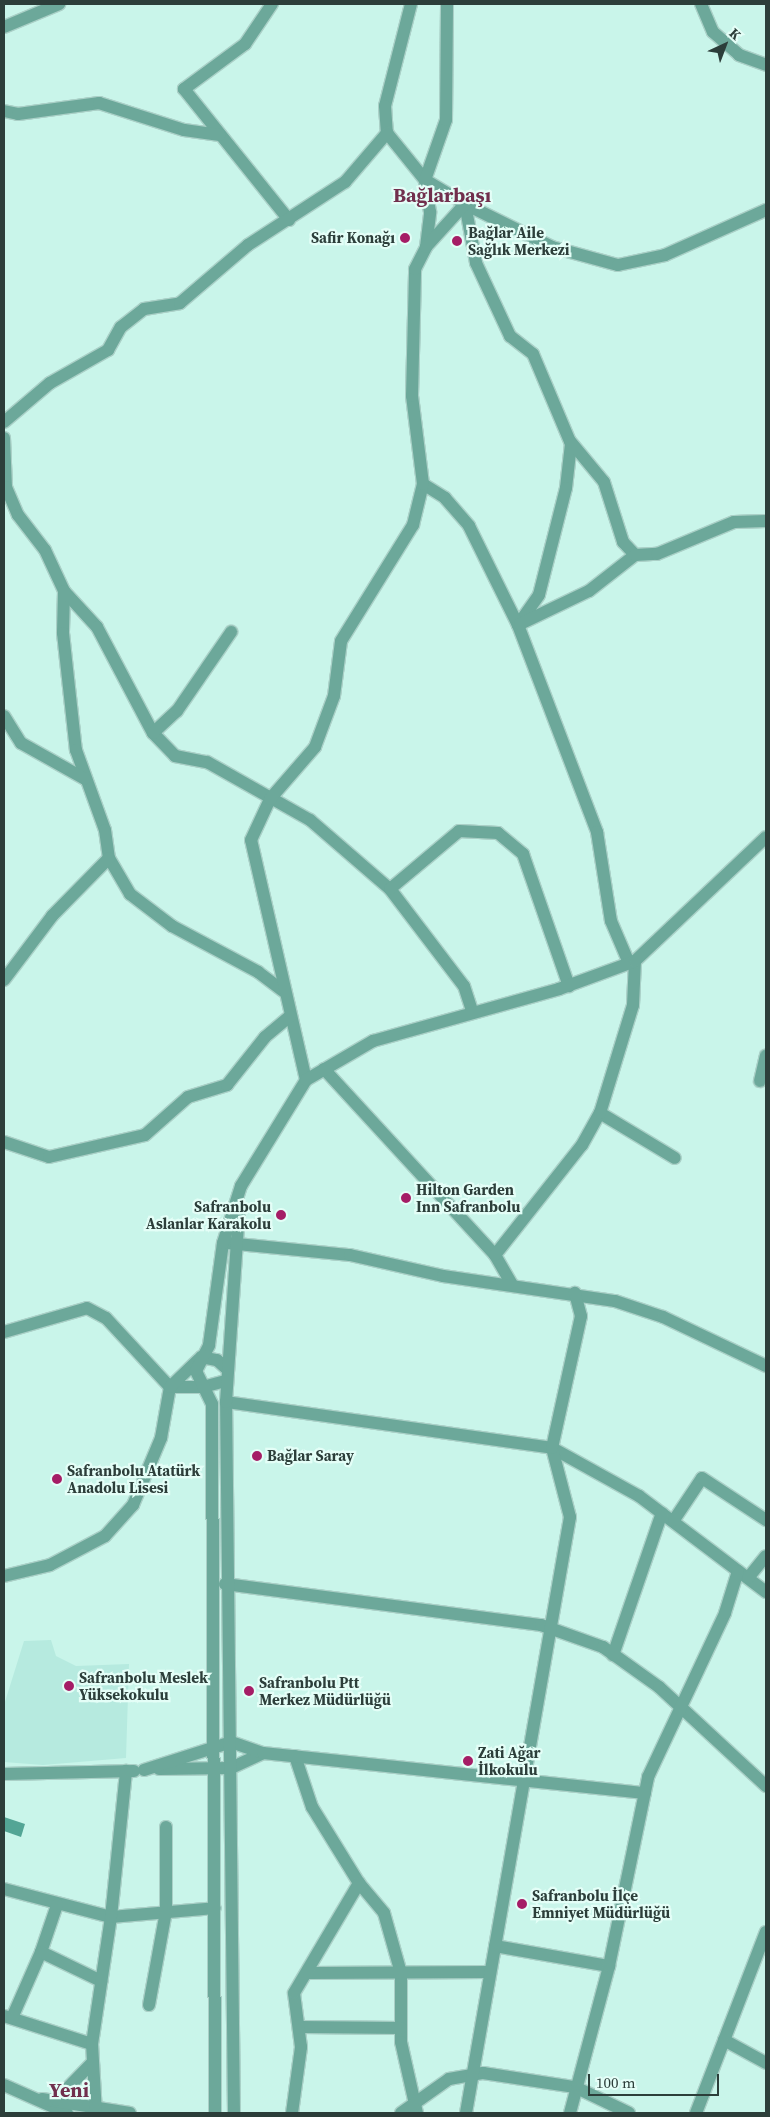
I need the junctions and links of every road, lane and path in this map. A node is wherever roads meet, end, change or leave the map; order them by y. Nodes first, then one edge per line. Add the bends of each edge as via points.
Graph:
1 (59, 4) edge
2 (272, 4) edge
3 (411, 4) edge
4 (447, 4) edge
5 (701, 4) edge
6 (4, 27) edge
7 (766, 65) edge
8 (4, 111) edge
9 (387, 133) junction
10 (220, 135) junction
11 (425, 180) junction
12 (465, 204) junction
13 (766, 210) edge
14 (289, 220) junction
15 (426, 248) junction
16 (4, 422) edge
17 (4, 438) edge
18 (570, 441) junction
19 (423, 484) junction
20 (766, 521) edge
21 (635, 555) junction
22 (64, 591) junction
23 (518, 626) junction
24 (230, 632) dead end
25 (4, 716) edge
26 (153, 733) junction
27 (85, 779) junction
28 (270, 800) junction
29 (766, 837) edge
30 (109, 858) junction
31 (390, 889) junction
32 (632, 962) junction
33 (4, 980) edge
34 (569, 986) junction
35 (283, 991) junction
36 (473, 1014) junction
37 (290, 1016) junction
38 (766, 1056) edge
39 (324, 1070) junction
40 (306, 1080) junction
41 (760, 1081) dead end
42 (600, 1112) junction
43 (4, 1142) edge
44 (675, 1158) dead end
45 (229, 1243) junction
46 (495, 1255) junction
47 (512, 1284) junction
48 (575, 1293) junction
49 (4, 1332) edge
50 (201, 1357) junction
51 (766, 1366) edge
52 (227, 1375) junction
53 (170, 1386) junction
54 (203, 1387) junction
55 (226, 1402) junction
56 (552, 1448) junction
57 (662, 1513) junction
58 (674, 1520) junction
59 (766, 1520) edge
60 (766, 1556) edge
61 (743, 1575) junction
62 (4, 1576) edge
63 (225, 1584) junction
64 (766, 1592) edge
65 (552, 1629) junction
66 (613, 1655) junction
67 (679, 1706) junction
68 (231, 1742) junction
69 (210, 1747) junction
70 (263, 1753) junction
71 (295, 1756) junction
72 (211, 1766) junction
73 (231, 1768) junction
74 (144, 1770) junction
75 (126, 1771) junction
76 (4, 1774) edge
77 (524, 1780) junction
78 (766, 1786) edge
79 (645, 1793) junction
80 (166, 1827) dead end
81 (359, 1883) junction
82 (4, 1889) edge
83 (58, 1905) junction
84 (215, 1908) junction
85 (166, 1911) junction
86 (112, 1917) junction
87 (766, 1932) edge
88 (495, 1946) junction
89 (41, 1952) junction
90 (609, 1966) junction
91 (309, 1972) junction
92 (490, 1972) junction
93 (401, 1973) junction
94 (101, 1981) junction
95 (149, 2005) dead end
96 (8, 2017) edge
97 (301, 2027) junction
98 (401, 2028) junction
99 (724, 2040) junction
100 (92, 2044) junction
101 (92, 2063) junction
102 (766, 2063) edge
103 (473, 2075) junction
104 (4, 2085) edge
105 (576, 2087) junction
106 (47, 2100) junction
107 (98, 2109) edge
108 (415, 2109) edge
109 (67, 2113) edge
110 (130, 2113) edge
111 (215, 2113) edge
112 (234, 2113) edge
113 (292, 2113) edge
114 (401, 2113) edge
115 (466, 2113) edge
116 (570, 2113) edge
117 (629, 2113) edge
118 (696, 2113) edge

1 - 6 street
2 - 10 street via 246,44 184,89
3 - 9 street via 385,106
4 - 11 street via 446,120
5 - 7 street via 713,32 739,55
8 - 10 street via 18,114 99,103 184,130
9 - 11 street
9 - 14 street via 345,182
10 - 14 street
11 - 12 street
11 - 15 street via 430,212
12 - 13 street via 552,247 618,265 665,255
12 - 15 street
12 - 18 street via 476,263 510,336 533,354
14 - 16 street via 216,269 180,303 144,309 121,327 108,350 50,384
15 - 19 street via 415,270 412,396
17 - 22 street via 6,487 18,515 45,550
18 - 21 street via 604,482 623,542
18 - 23 street via 566,488 539,595
19 - 23 street via 445,498 469,526
19 - 28 street via 414,524 341,641 334,696 315,747
20 - 21 street via 734,522 657,554
21 - 23 street via 589,591
22 - 26 street via 97,627
22 - 27 street via 63,633 76,750
23 - 32 street via 597,832 611,920
24 - 26 street via 177,711
25 - 27 street via 21,743
26 - 28 street via 175,756 207,762
27 - 30 street via 105,830
28 - 31 street via 310,820
28 - 35 street via 251,840
29 - 32 street
30 - 33 street via 52,916
30 - 35 street via 130,894 172,926 258,972
31 - 34 street via 459,831 498,833 523,854
31 - 36 street via 464,986
32 - 34 street
32 - 42 street via 633,1006
34 - 36 street
35 - 37 street
36 - 39 street via 373,1041
37 - 40 street
37 - 43 street via 265,1037 228,1085 188,1097 146,1135 49,1156
38 - 41 street
39 - 40 street
39 - 46 street
40 - 45 street via 241,1186
42 - 44 street
42 - 46 street via 582,1145
45 - 47 street via 350,1255 442,1276
45 - 50 street via 209,1345
45 - 52 street
46 - 47 street
47 - 48 street
48 - 51 street via 663,1317
48 - 56 street via 581,1316
49 - 53 street via 87,1308 106,1318
50 - 52 street via 217,1360
50 - 53 street
50 - 54 street via 196,1371
52 - 54 street
52 - 55 street
53 - 54 street
53 - 62 street via 160,1438 133,1506 104,1536 50,1565
54 - 69 street via 212,1404
55 - 56 street
55 - 63 street
56 - 57 street
56 - 65 street via 570,1517
57 - 58 street
57 - 66 street
58 - 59 street via 702,1478
58 - 61 street
60 - 61 street
61 - 64 street
61 - 67 street
63 - 65 street
63 - 68 street
65 - 66 street
65 - 77 street
66 - 67 street
67 - 78 street
67 - 79 street
68 - 69 street
68 - 70 street
68 - 73 street
69 - 72 street
69 - 74 street
70 - 71 street
70 - 73 street
71 - 77 street
71 - 81 street via 312,1807
72 - 73 street
72 - 74 street
72 - 84 street
73 - 112 street
74 - 75 street
75 - 76 street
75 - 86 street
77 - 79 street
77 - 88 street
79 - 90 street
80 - 85 street
81 - 91 street
81 - 93 street via 384,1913
82 - 83 street
83 - 86 street
83 - 89 street
84 - 85 street
84 - 111 street
85 - 86 street
85 - 95 street
86 - 94 street
87 - 99 street
88 - 90 street
88 - 92 street
89 - 94 street
89 - 96 street
90 - 105 street
91 - 93 street
91 - 97 street via 294,1993
92 - 93 street
92 - 103 street
93 - 98 street
94 - 100 street
96 - 100 street
97 - 98 street
97 - 113 street
98 - 108 street
99 - 102 street
99 - 118 street
100 - 101 street
101 - 106 street
101 - 107 street
103 - 105 street
103 - 108 street via 449,2079
103 - 115 street
104 - 106 street
105 - 116 street
105 - 117 street
106 - 107 street
106 - 109 street
107 - 110 street
108 - 114 street

